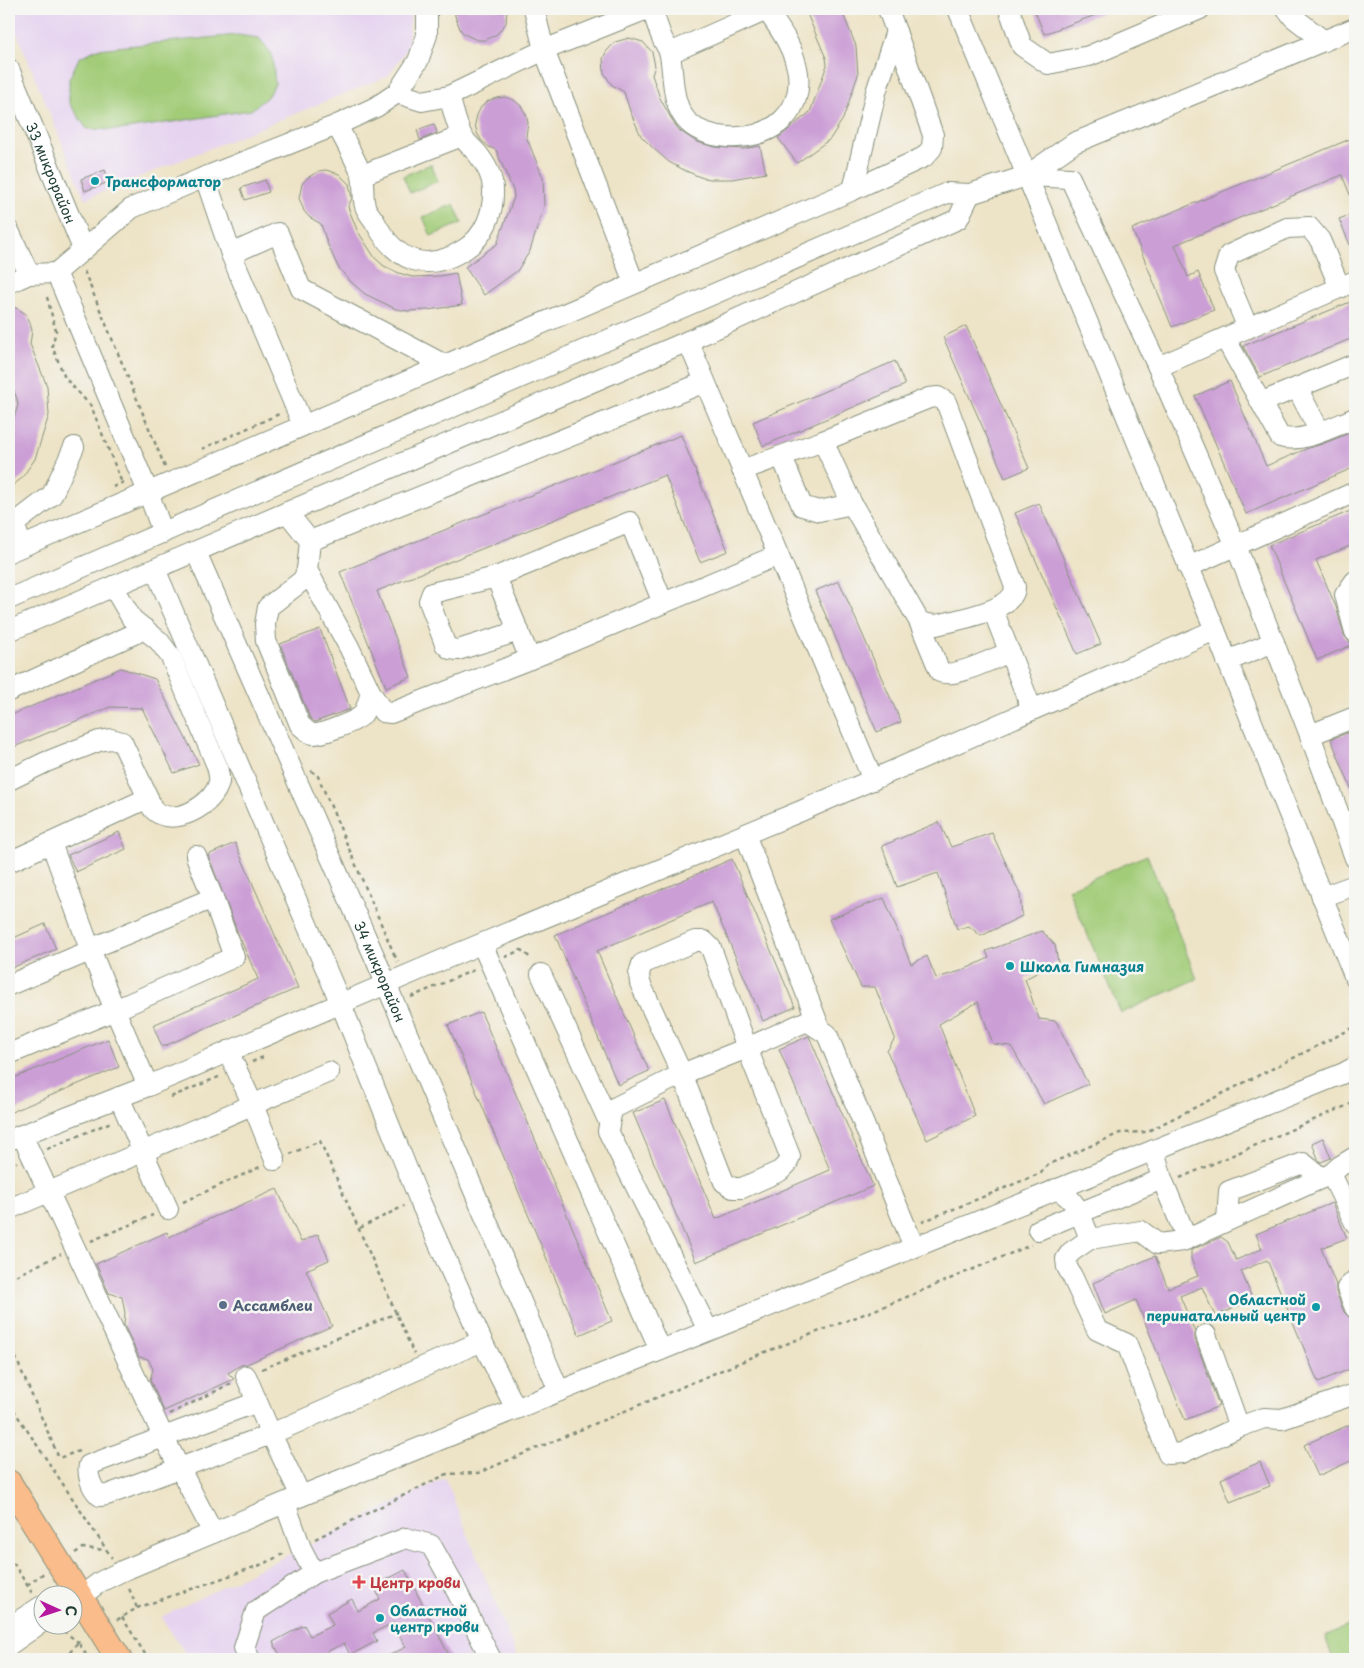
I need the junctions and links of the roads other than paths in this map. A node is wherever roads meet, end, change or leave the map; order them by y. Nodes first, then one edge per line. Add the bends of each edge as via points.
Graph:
1 (427, 9) edge
2 (647, 9) edge
3 (652, 9) edge
4 (766, 9) edge
5 (888, 9) edge
6 (958, 9) edge
7 (1009, 9) edge
8 (1200, 9) edge
9 (1287, 9) edge
10 (537, 10) edge
11 (604, 17) edge
12 (1355, 28) edge
13 (896, 31) junction
14 (1324, 41) junction
15 (544, 50) junction
16 (670, 53) junction
17 (9, 69) edge
18 (397, 93) junction
19 (449, 96) junction
20 (337, 125) junction
21 (462, 136) junction
22 (362, 175) junction
23 (1026, 176) junction
24 (205, 177) junction
25 (852, 190) junction
26 (970, 194) junction
27 (9, 231) edge
28 (79, 252) junction
29 (232, 254) junction
30 (56, 273) junction
31 (29, 274) junction
32 (9, 283) edge
33 (634, 283) junction
34 (1348, 284) edge
35 (1248, 328) junction
36 (1225, 338) junction
37 (688, 341) junction
38 (1355, 364) edge
39 (445, 365) junction
40 (1158, 367) junction
41 (705, 382) junction
42 (1297, 388) junction
43 (1262, 402) junction
44 (1355, 418) edge
45 (303, 425) junction
46 (1320, 432) junction
47 (823, 441) junction
48 (74, 447) dead end
49 (782, 457) junction
50 (742, 470) junction
51 (145, 483) junction
52 (1355, 492) edge
53 (852, 504) junction
54 (287, 512) junction
55 (163, 533) junction
56 (310, 541) junction
57 (1236, 546) junction
58 (15, 549) edge
59 (196, 552) junction
60 (778, 555) junction
61 (1188, 567) junction
62 (155, 569) junction
63 (307, 570) junction
64 (496, 577) junction
65 (1355, 581) edge
66 (113, 586) junction
67 (9, 599) edge
68 (663, 603) junction
69 (993, 610) junction
70 (919, 621) junction
71 (145, 628) junction
72 (1215, 630) junction
73 (9, 631) edge
74 (519, 631) junction
75 (1355, 632) edge
76 (1274, 642) junction
77 (1010, 652) junction
78 (530, 659) junction
79 (1227, 661) junction
80 (9, 691) edge
81 (371, 693) junction
82 (1032, 710) junction
83 (1355, 717) edge
84 (1310, 735) junction
85 (9, 780) edge
86 (873, 780) junction
87 (148, 798) junction
88 (745, 834) junction
89 (51, 843) junction
90 (196, 856) dead end
91 (1355, 858) edge
92 (9, 862) edge
93 (1355, 885) edge
94 (1322, 897) junction
95 (213, 898) junction
96 (482, 944) junction
97 (90, 949) junction
98 (541, 974) dead end
99 (1355, 978) edge
100 (9, 985) edge
101 (386, 985) junction
102 (341, 1004) junction
103 (115, 1010) junction
104 (820, 1029) junction
105 (747, 1048) junction
106 (228, 1052) junction
107 (9, 1054) edge
108 (329, 1072) dead end
109 (682, 1074) junction
110 (1352, 1075) edge
111 (148, 1086) junction
112 (119, 1097) junction
113 (253, 1105) junction
114 (609, 1122) junction
115 (15, 1138) edge
116 (1154, 1150) junction
117 (142, 1152) junction
118 (1355, 1157) edge
119 (275, 1160) road end
120 (1326, 1176) junction
121 (1163, 1182) junction
122 (1056, 1189) junction
123 (48, 1192) junction
124 (9, 1209) edge
125 (168, 1209) road end
126 (1080, 1212) junction
127 (1355, 1223) edge
128 (1039, 1236) road end
129 (1090, 1239) junction
130 (1188, 1239) junction
131 (914, 1247) junction
132 (1355, 1280) edge
133 (1355, 1308) edge
134 (708, 1330) junction
135 (1206, 1335) dead end
136 (482, 1341) junction
137 (660, 1350) junction
138 (246, 1376) road end
139 (559, 1391) junction
140 (1355, 1394) edge
141 (257, 1402) junction
142 (516, 1409) junction
143 (1240, 1427) junction
144 (159, 1429) junction
145 (271, 1434) junction
146 (178, 1469) junction
147 (9, 1483) edge
148 (293, 1499) junction
149 (9, 1505) edge
150 (213, 1533) junction
151 (54, 1566) junction
152 (314, 1573) junction
153 (64, 1586) edge
154 (82, 1591) edge
155 (32, 1617) edge
156 (32, 1622) edge
157 (82, 1624) edge
158 (9, 1627) edge
159 (90, 1642) edge
160 (9, 1645) edge
161 (106, 1659) edge
162 (119, 1659) edge
163 (250, 1659) edge
164 (491, 1659) edge

1 - 18 street via 427,35 418,61
2 - 11 street
3 - 16 street
4 - 16 street
4 - 16 street via 792,50 798,74 796,99 788,115 774,128 756,136 736,137 710,135 689,123 678,107
5 - 13 street
6 - 23 street
7 - 8 street via 1022,46 1048,64 1089,56
9 - 14 street
10 - 15 street
11 - 15 street
12 - 14 street
13 - 25 street via 876,92
13 - 25 street via 933,135 932,148 924,157
14 - 23 street via 1074,143
15 - 19 street
15 - 33 street
17 - 28 street, 33 микрорайон
18 - 19 street via 422,101
18 - 20 street
19 - 21 street
20 - 22 street
20 - 24 street
21 - 22 street
21 - 22 street via 485,166 493,190 482,234 471,246 454,255 424,264 394,249 380,233 366,208
23 - 26 street
23 - 40 street via 1070,178
23 - 61 street
24 - 28 street via 132,208
24 - 29 street
25 - 33 street
26 - 37 street via 958,219
26 - 55 street via 947,193
27 - 31 street
28 - 30 street
29 - 39 street via 278,233 301,290
29 - 45 street
30 - 31 street
30 - 51 street
31 - 32 street
33 - 39 street
34 - 35 street
34 - 35 street via 1309,228 1287,228 1229,255 1224,271
35 - 36 street
36 - 40 street
36 - 43 street
37 - 41 street
37 - 54 street
38 - 42 street
39 - 45 street
40 - 57 street
41 - 50 street
41 - 56 street
42 - 43 street
42 - 46 street
43 - 46 street via 1280,437 1300,438
44 - 46 street
45 - 51 street via 171,482
47 - 49 street
47 - 53 street
47 - 69 street via 929,398 938,397 946,402 1015,587 1012,598
48 - 58 street via 52,495 14,524
49 - 50 street
49 - 53 street via 802,506 818,511
50 - 60 street
51 - 55 street
51 - 58 street
52 - 57 street
53 - 70 street
54 - 56 street
54 - 59 street
55 - 67 street
56 - 63 street
57 - 61 street
57 - 76 street
59 - 62 street
59 - 101 street, 34 микрорайон
60 - 68 street
60 - 86 street
61 - 72 street
62 - 66 street
62 - 102 street
63 - 81 street
63 - 81 street via 303,580 268,607 265,624 266,640 300,725 315,734 360,718
64 - 68 street via 630,522
64 - 74 street
64 - 74 street via 432,593 429,601 445,644 458,650
65 - 75 street via 1345,595
66 - 71 street via 132,619
66 - 73 street
68 - 78 street
69 - 70 street via 936,625
69 - 77 street
70 - 77 street via 940,672 944,674 956,673
71 - 80 street
71 - 87 street via 171,657 217,766 219,782 212,799 187,814 167,816 153,810
72 - 79 street
72 - 82 street
74 - 78 street
76 - 79 street
76 - 84 street
77 - 82 street
78 - 81 street via 391,713 383,712
79 - 94 street
82 - 86 street
83 - 84 street
84 - 91 street
85 - 87 street via 46,762 111,739 122,742
86 - 88 street
87 - 89 street
88 - 96 street
88 - 104 street
89 - 92 street
89 - 97 street
90 - 95 street
93 - 94 street
94 - 99 street
95 - 97 street
95 - 103 street via 234,957
96 - 101 street
96 - 137 street
97 - 100 street
97 - 103 street
98 - 114 street
101 - 102 street
101 - 139 street, 34 микрорайон
102 - 106 street
102 - 136 street via 419,1199
103 - 107 street
103 - 111 street
104 - 105 street via 807,1021
104 - 131 street via 827,1034
105 - 109 street
105 - 109 street via 710,948 704,941 695,941 642,964 640,974 640,983
105 - 109 street via 790,1156 780,1171 742,1188 733,1188 724,1182
106 - 111 street
106 - 113 street
108 - 113 street
109 - 114 street via 612,1109
110 - 116 street
111 - 112 street
112 - 115 street
112 - 117 street
113 - 117 street
113 - 119 street
114 - 134 street via 608,1131
115 - 123 street
116 - 121 street
116 - 122 street
117 - 123 street
117 - 125 street
118 - 120 street
120 - 127 street
120 - 130 street via 1303,1163 1229,1191 1227,1221
121 - 126 street
121 - 130 street
122 - 126 street via 1067,1195
122 - 131 street
123 - 124 street
123 - 144 street
126 - 128 street
126 - 129 street
129 - 130 street via 1141,1231 1158,1244
129 - 143 street via 1066,1258 1067,1267 1097,1330 1127,1344 1168,1454 1182,1453
131 - 134 street
132 - 133 street via 1347,1288
134 - 137 street
135 - 143 street
136 - 142 street
136 - 145 street
137 - 139 street
138 - 141 street
139 - 142 street
140 - 143 street via 1282,1419 1264,1418
141 - 144 street
141 - 145 street
142 - 148 street
144 - 146 street
144 - 146 street via 89,1464 88,1473 95,1492 100,1496 107,1495
145 - 146 street
145 - 148 street
146 - 150 street
147 - 151 main road
148 - 150 street
148 - 152 street via 301,1548
149 - 151 main road
150 - 154 street
151 - 153 main road
152 - 163 street via 256,1611 244,1648
152 - 164 street via 406,1538 431,1545
155 - 158 street
156 - 160 street
157 - 159 main road
159 - 161 main road
159 - 162 main road

